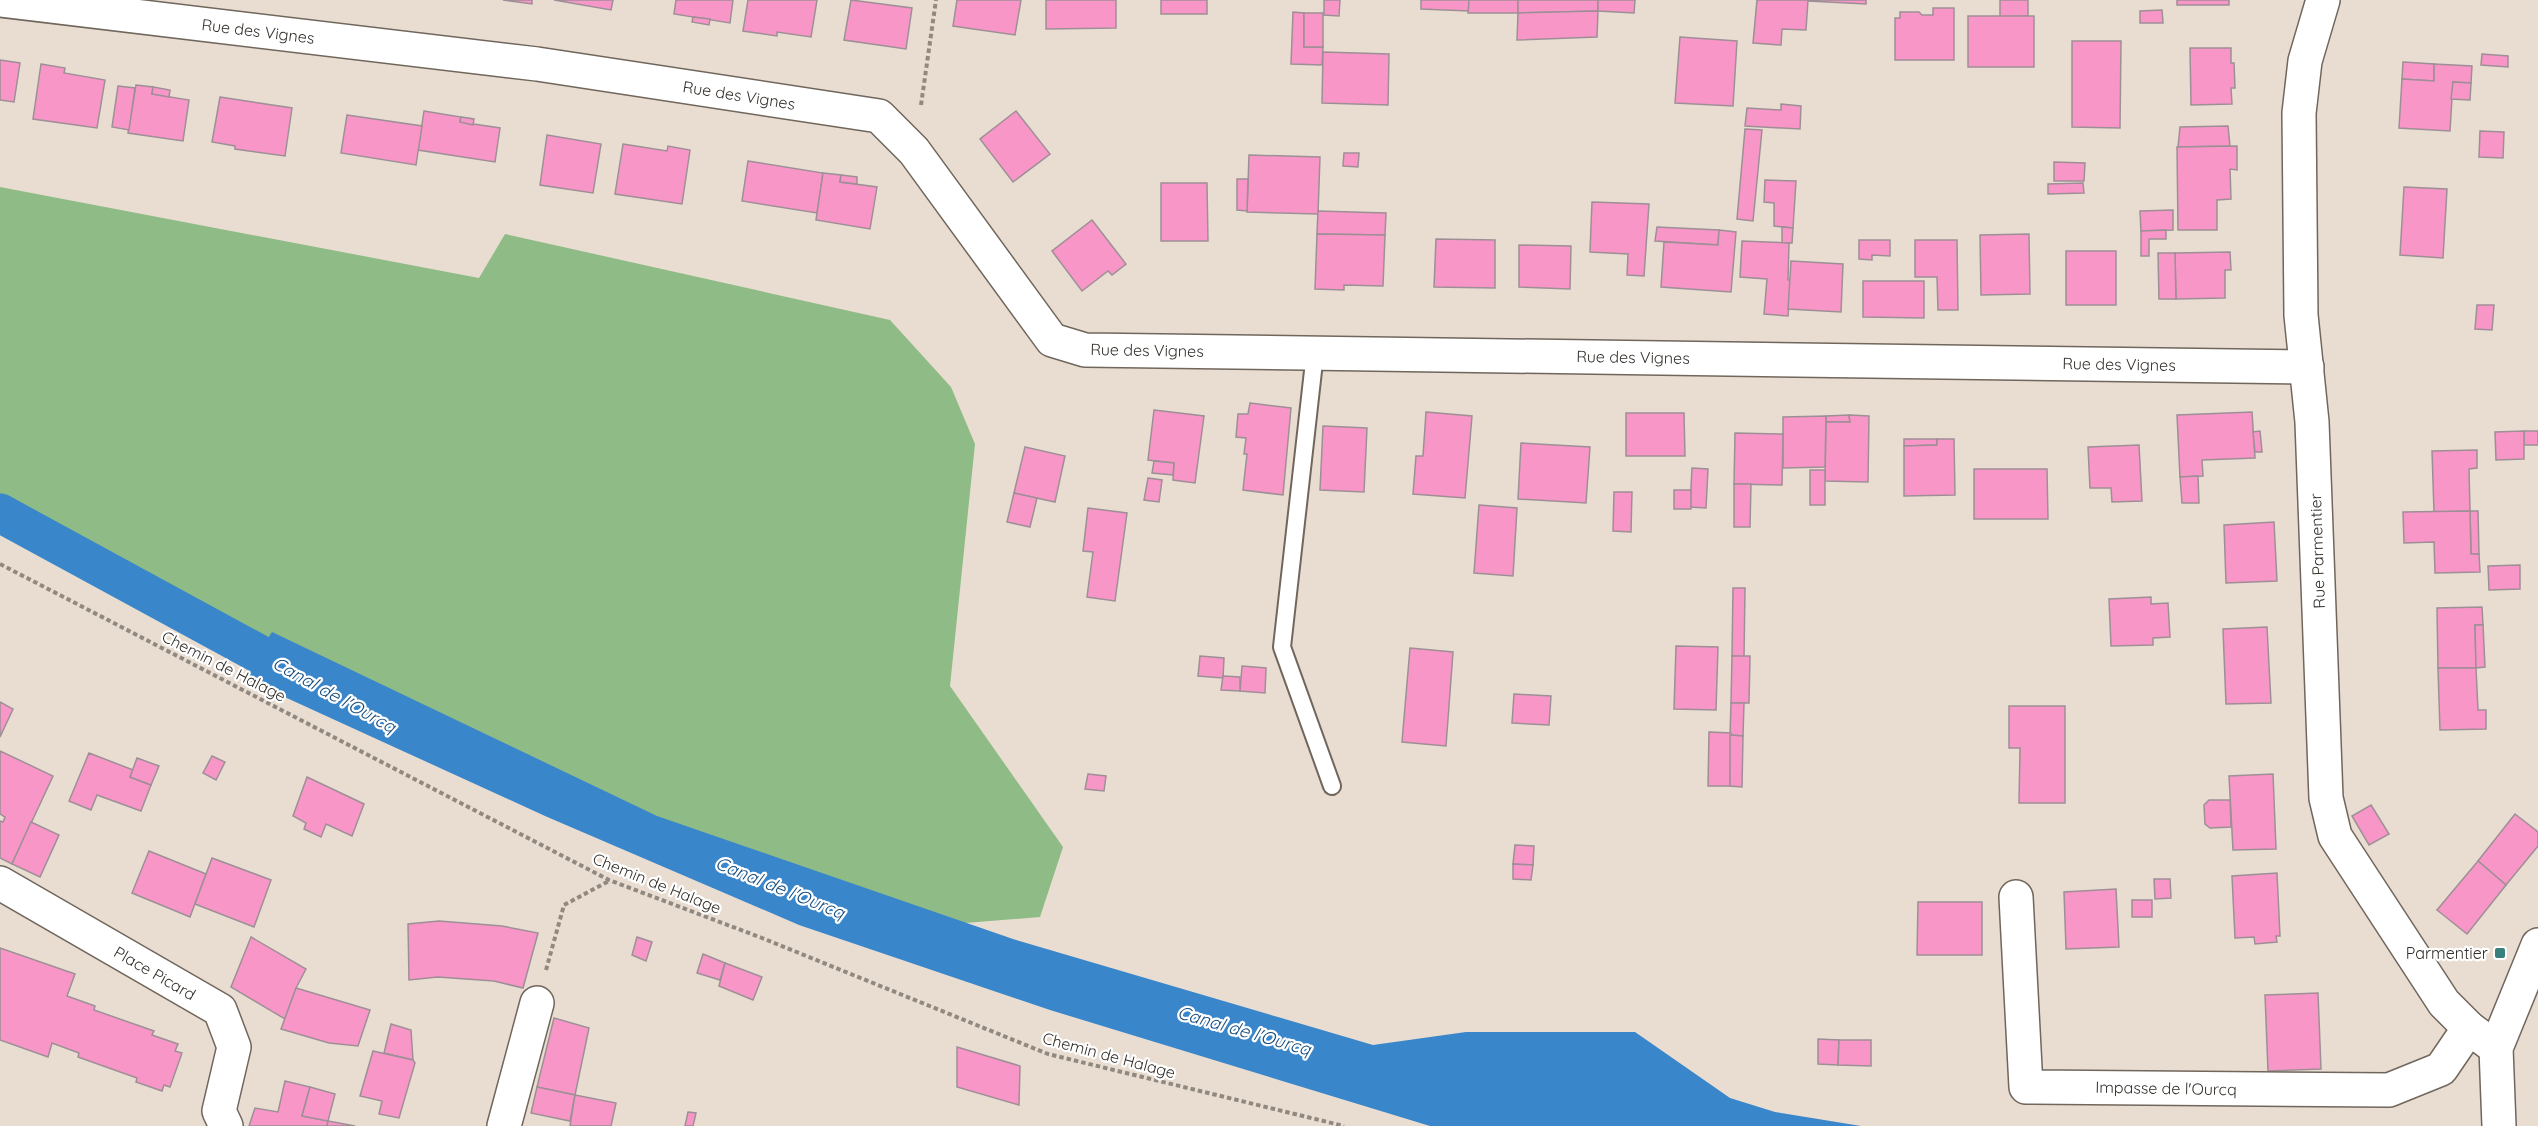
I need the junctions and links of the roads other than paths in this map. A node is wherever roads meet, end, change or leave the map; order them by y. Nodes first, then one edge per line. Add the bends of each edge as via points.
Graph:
1 (0, 0) edge
2 (2323, 0) edge
3 (1315, 353) junction
4 (2307, 367) junction
5 (1332, 786) dead end
6 (0, 883) edge
7 (2016, 897) dead end
8 (2538, 945) edge
9 (537, 1002) road end
10 (2469, 1028) junction
11 (2496, 1048) junction
12 (2497, 1110) edge
13 (223, 1118) edge
14 (504, 1126) edge

1 - 3 street, Rue des Vignes via 537,64 879,116 914,151 1052,340 1085,350
2 - 4 street, Rue Parmentier via 2306,61 2299,113 2301,315
3 - 4 street, Rue des Vignes
3 - 5 lane via 1282,647
4 - 10 street, Rue Parmentier via 2313,422 2325,798 2335,836 2444,1002
6 - 13 street, Place Picard via 220,1010 234,1047
7 - 10 street, Impasse de l'Ourcq via 2026,1087 2389,1090 2441,1069
8 - 11 street
9 - 14 street
10 - 11 street, Rue Parmentier
11 - 12 street

